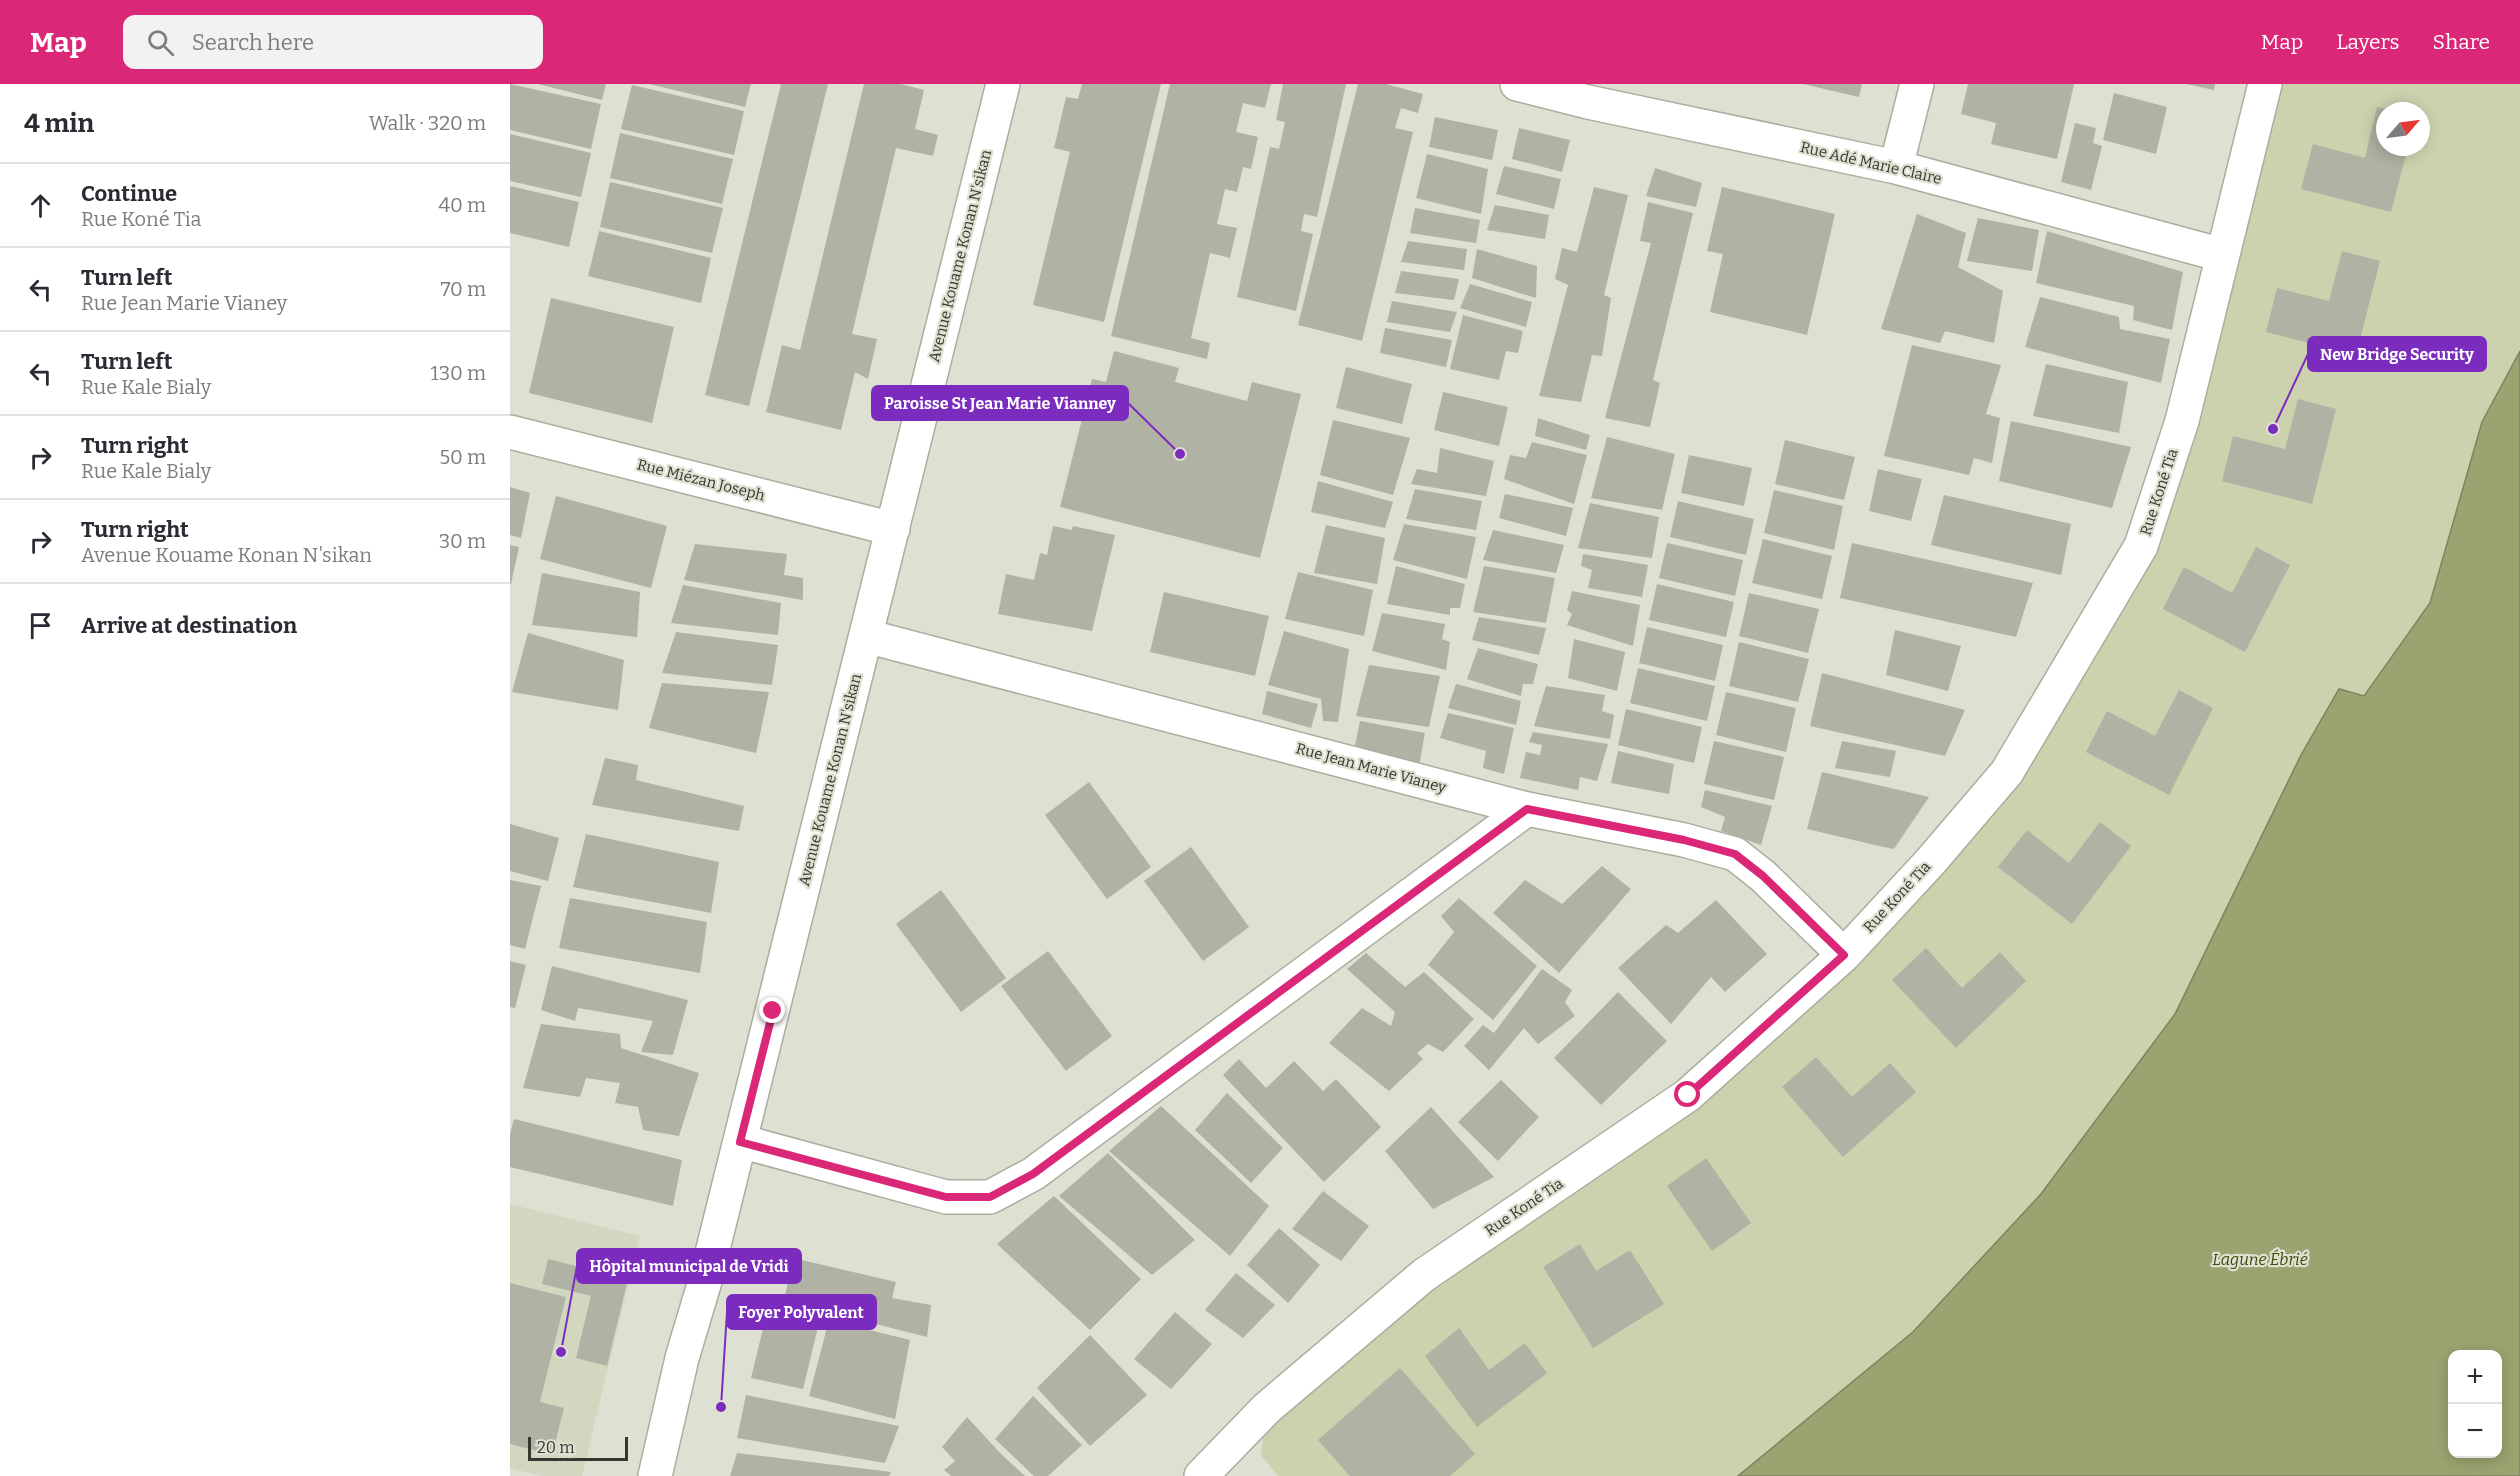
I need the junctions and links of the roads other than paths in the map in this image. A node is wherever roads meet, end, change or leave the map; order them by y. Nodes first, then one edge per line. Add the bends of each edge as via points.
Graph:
1 (1003, 84) edge
2 (1517, 84) edge
3 (1917, 84) edge
4 (2265, 84) edge
5 (1896, 166) junction
6 (2222, 255) junction
7 (510, 432) edge
8 (892, 529) junction
9 (866, 636) junction
10 (1527, 809) junction
11 (1844, 955) junction
12 (740, 1142) junction
13 (655, 1476) edge
14 (1201, 1476) edge

1 - 8 street, Avenue Kouame Konan N'sikan
2 - 5 street, Rue Adé Marie Claire
3 - 5 street
4 - 6 street, Rue Koné Tia
5 - 6 street, Rue Adé Marie Claire
6 - 11 street, Rue Koné Tia via 2182,422 2141,546 2007,772
7 - 8 street, Rue Miézan Joseph
8 - 9 street, Avenue Kouame Konan N'sikan
9 - 10 street, Rue Jean Marie Vianey
9 - 12 street, Avenue Kouame Konan N'sikan
10 - 11 street, Rue Jean Marie Vianey via 1735,854
10 - 12 street via 1033,1174 990,1197 946,1197
11 - 14 street, Rue Koné Tia via 1688,1095 1424,1275 1267,1408
12 - 13 street, Avenue Kouame Konan N'sikan

